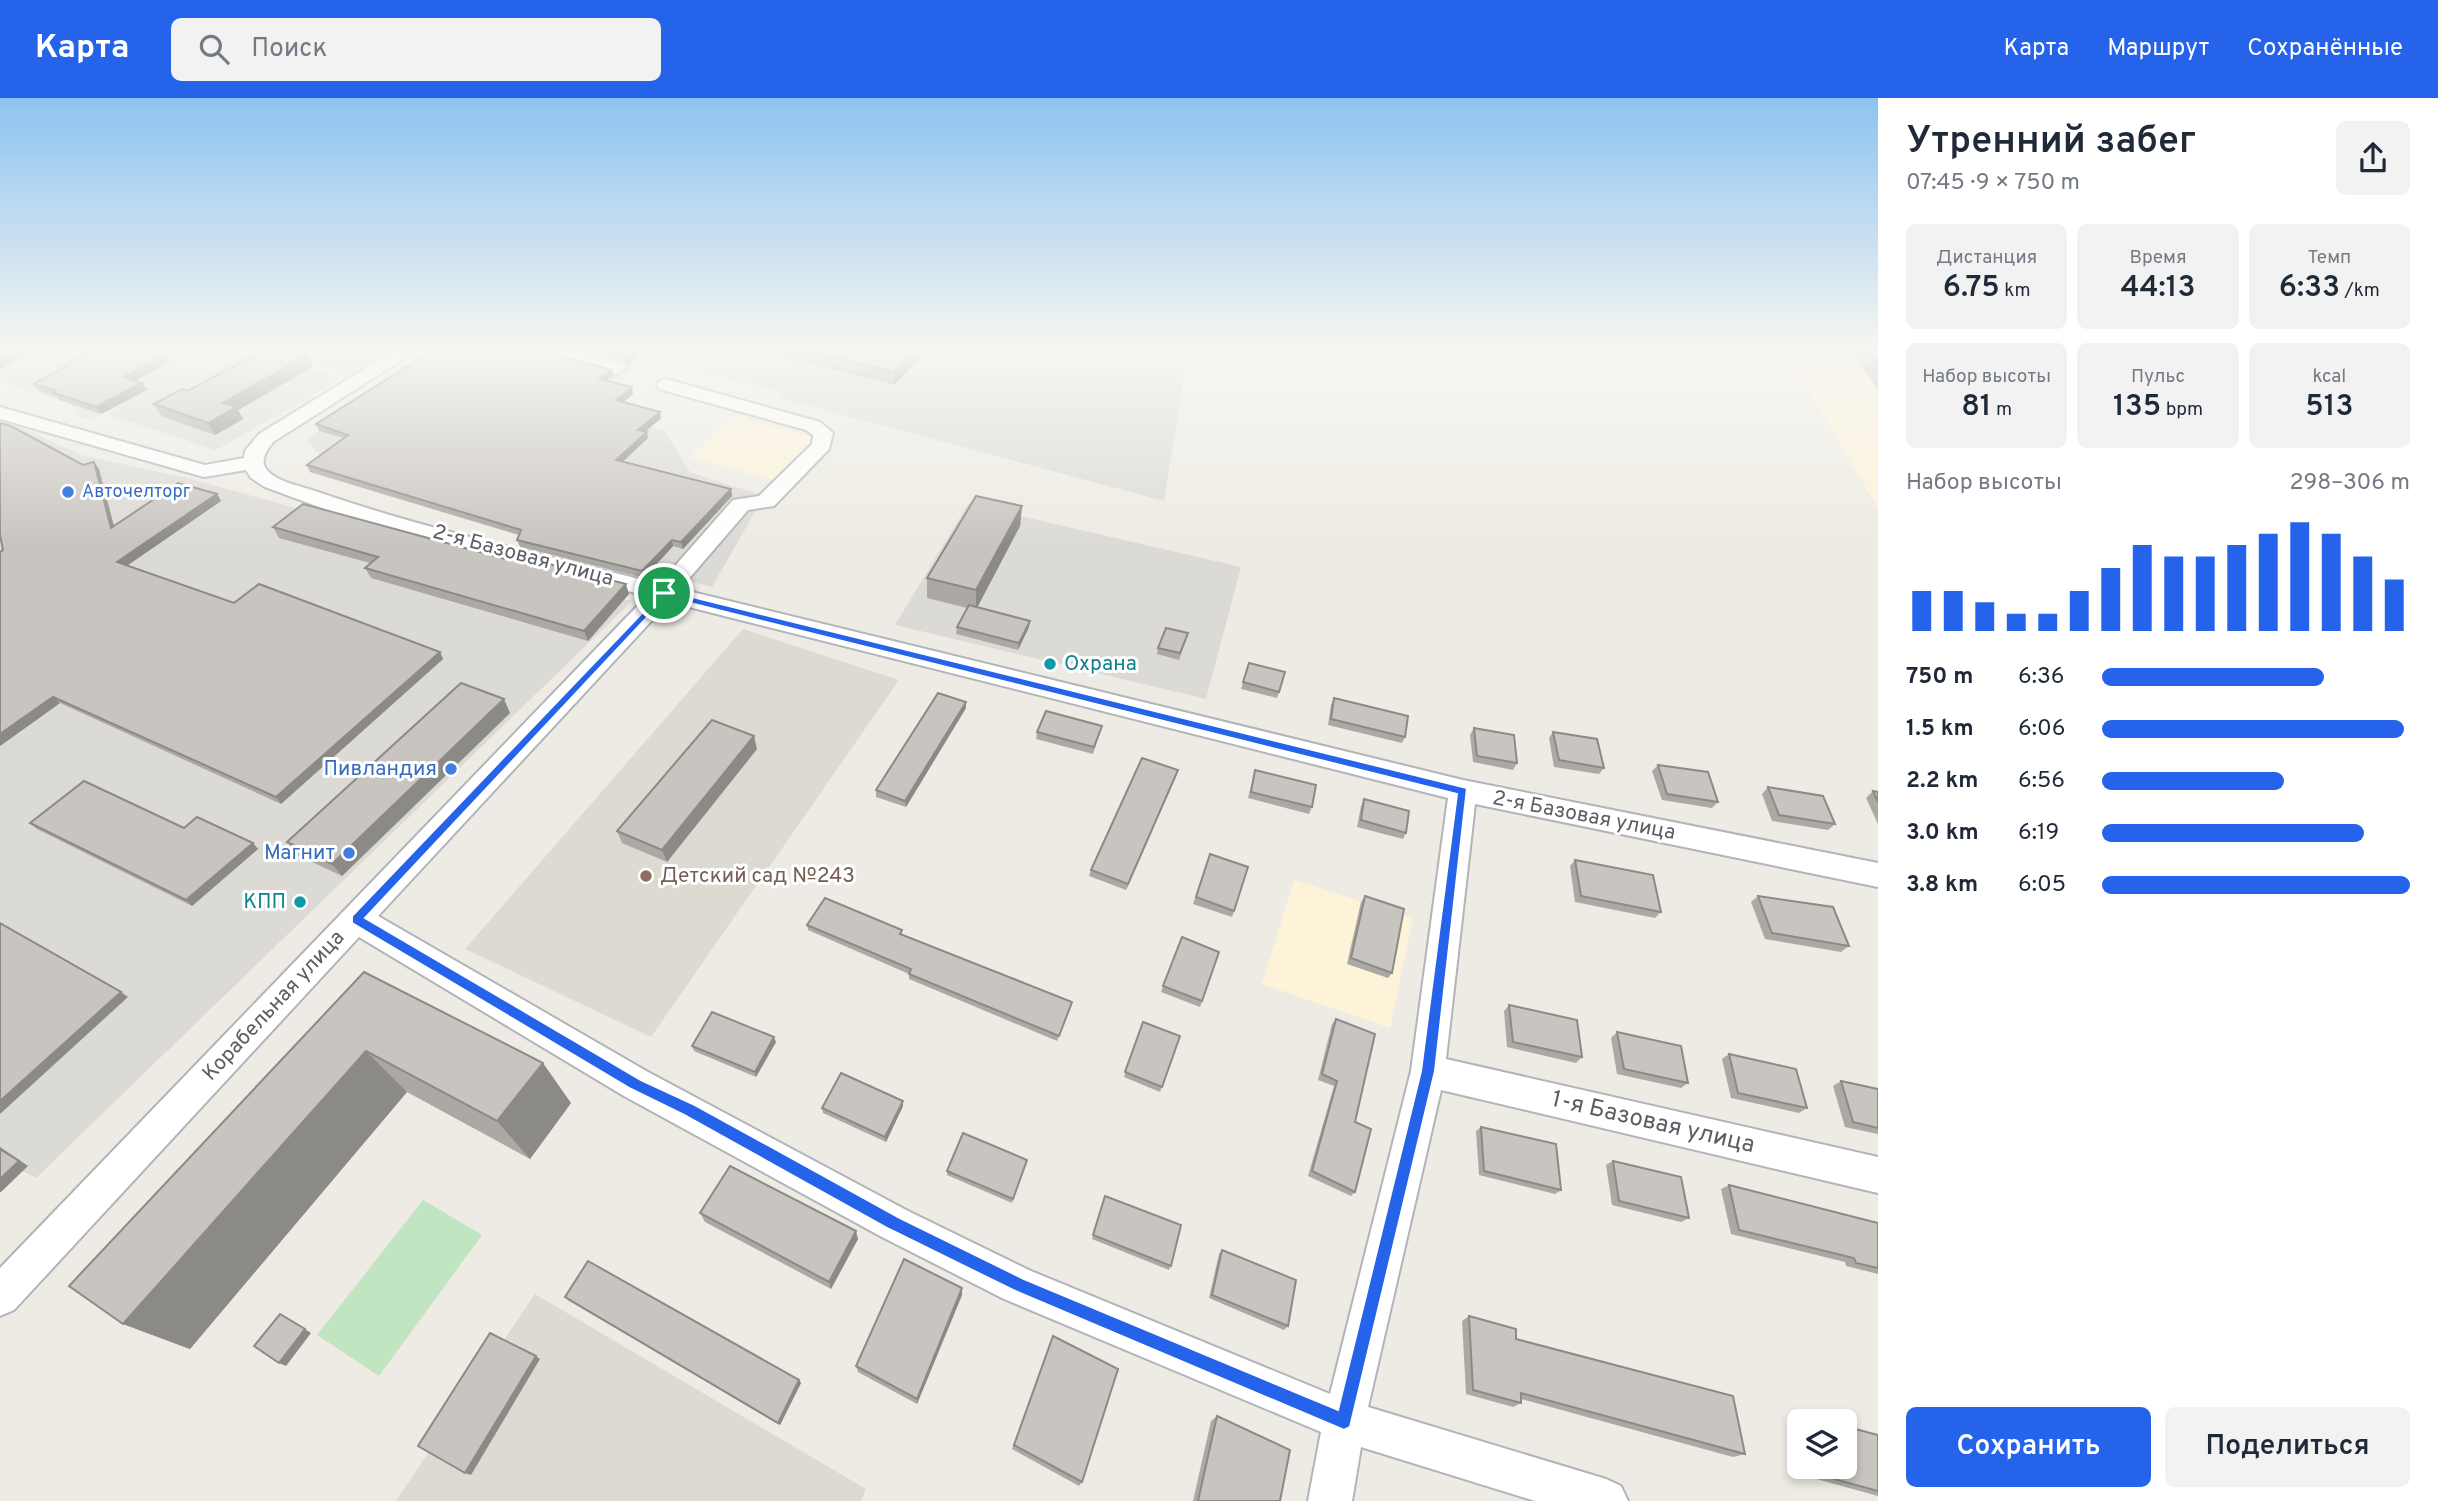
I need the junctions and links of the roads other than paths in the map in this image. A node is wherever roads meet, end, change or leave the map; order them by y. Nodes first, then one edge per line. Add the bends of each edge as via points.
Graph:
1 (5, 414) edge
2 (305, 414) edge
3 (775, 414) edge
4 (253, 463) junction
5 (664, 593) junction
6 (1463, 791) junction
7 (1878, 875) edge
8 (356, 919) junction
9 (1428, 1071) junction
10 (1878, 1175) edge
11 (0, 1296) edge
12 (1344, 1421) junction
13 (1330, 1501) edge
14 (1606, 1501) edge

1 - 4 street via 204,471
2 - 4 street via 267,438 255,451
3 - 5 street, Корабельная улица via 813,425 823,433 822,445 766,501 741,505
4 - 5 street, 2-я Базовая улица via 258,474 272,482 354,512
5 - 6 street, 2-я Базовая улица
5 - 8 street, Корабельная улица
6 - 7 street, 2-я Базовая улица
6 - 9 street
8 - 11 street, Корабельная улица
8 - 12 street via 636,1084 895,1224 1030,1290
9 - 10 street, 1-я Базовая улица
9 - 12 street
12 - 13 street
12 - 14 street

